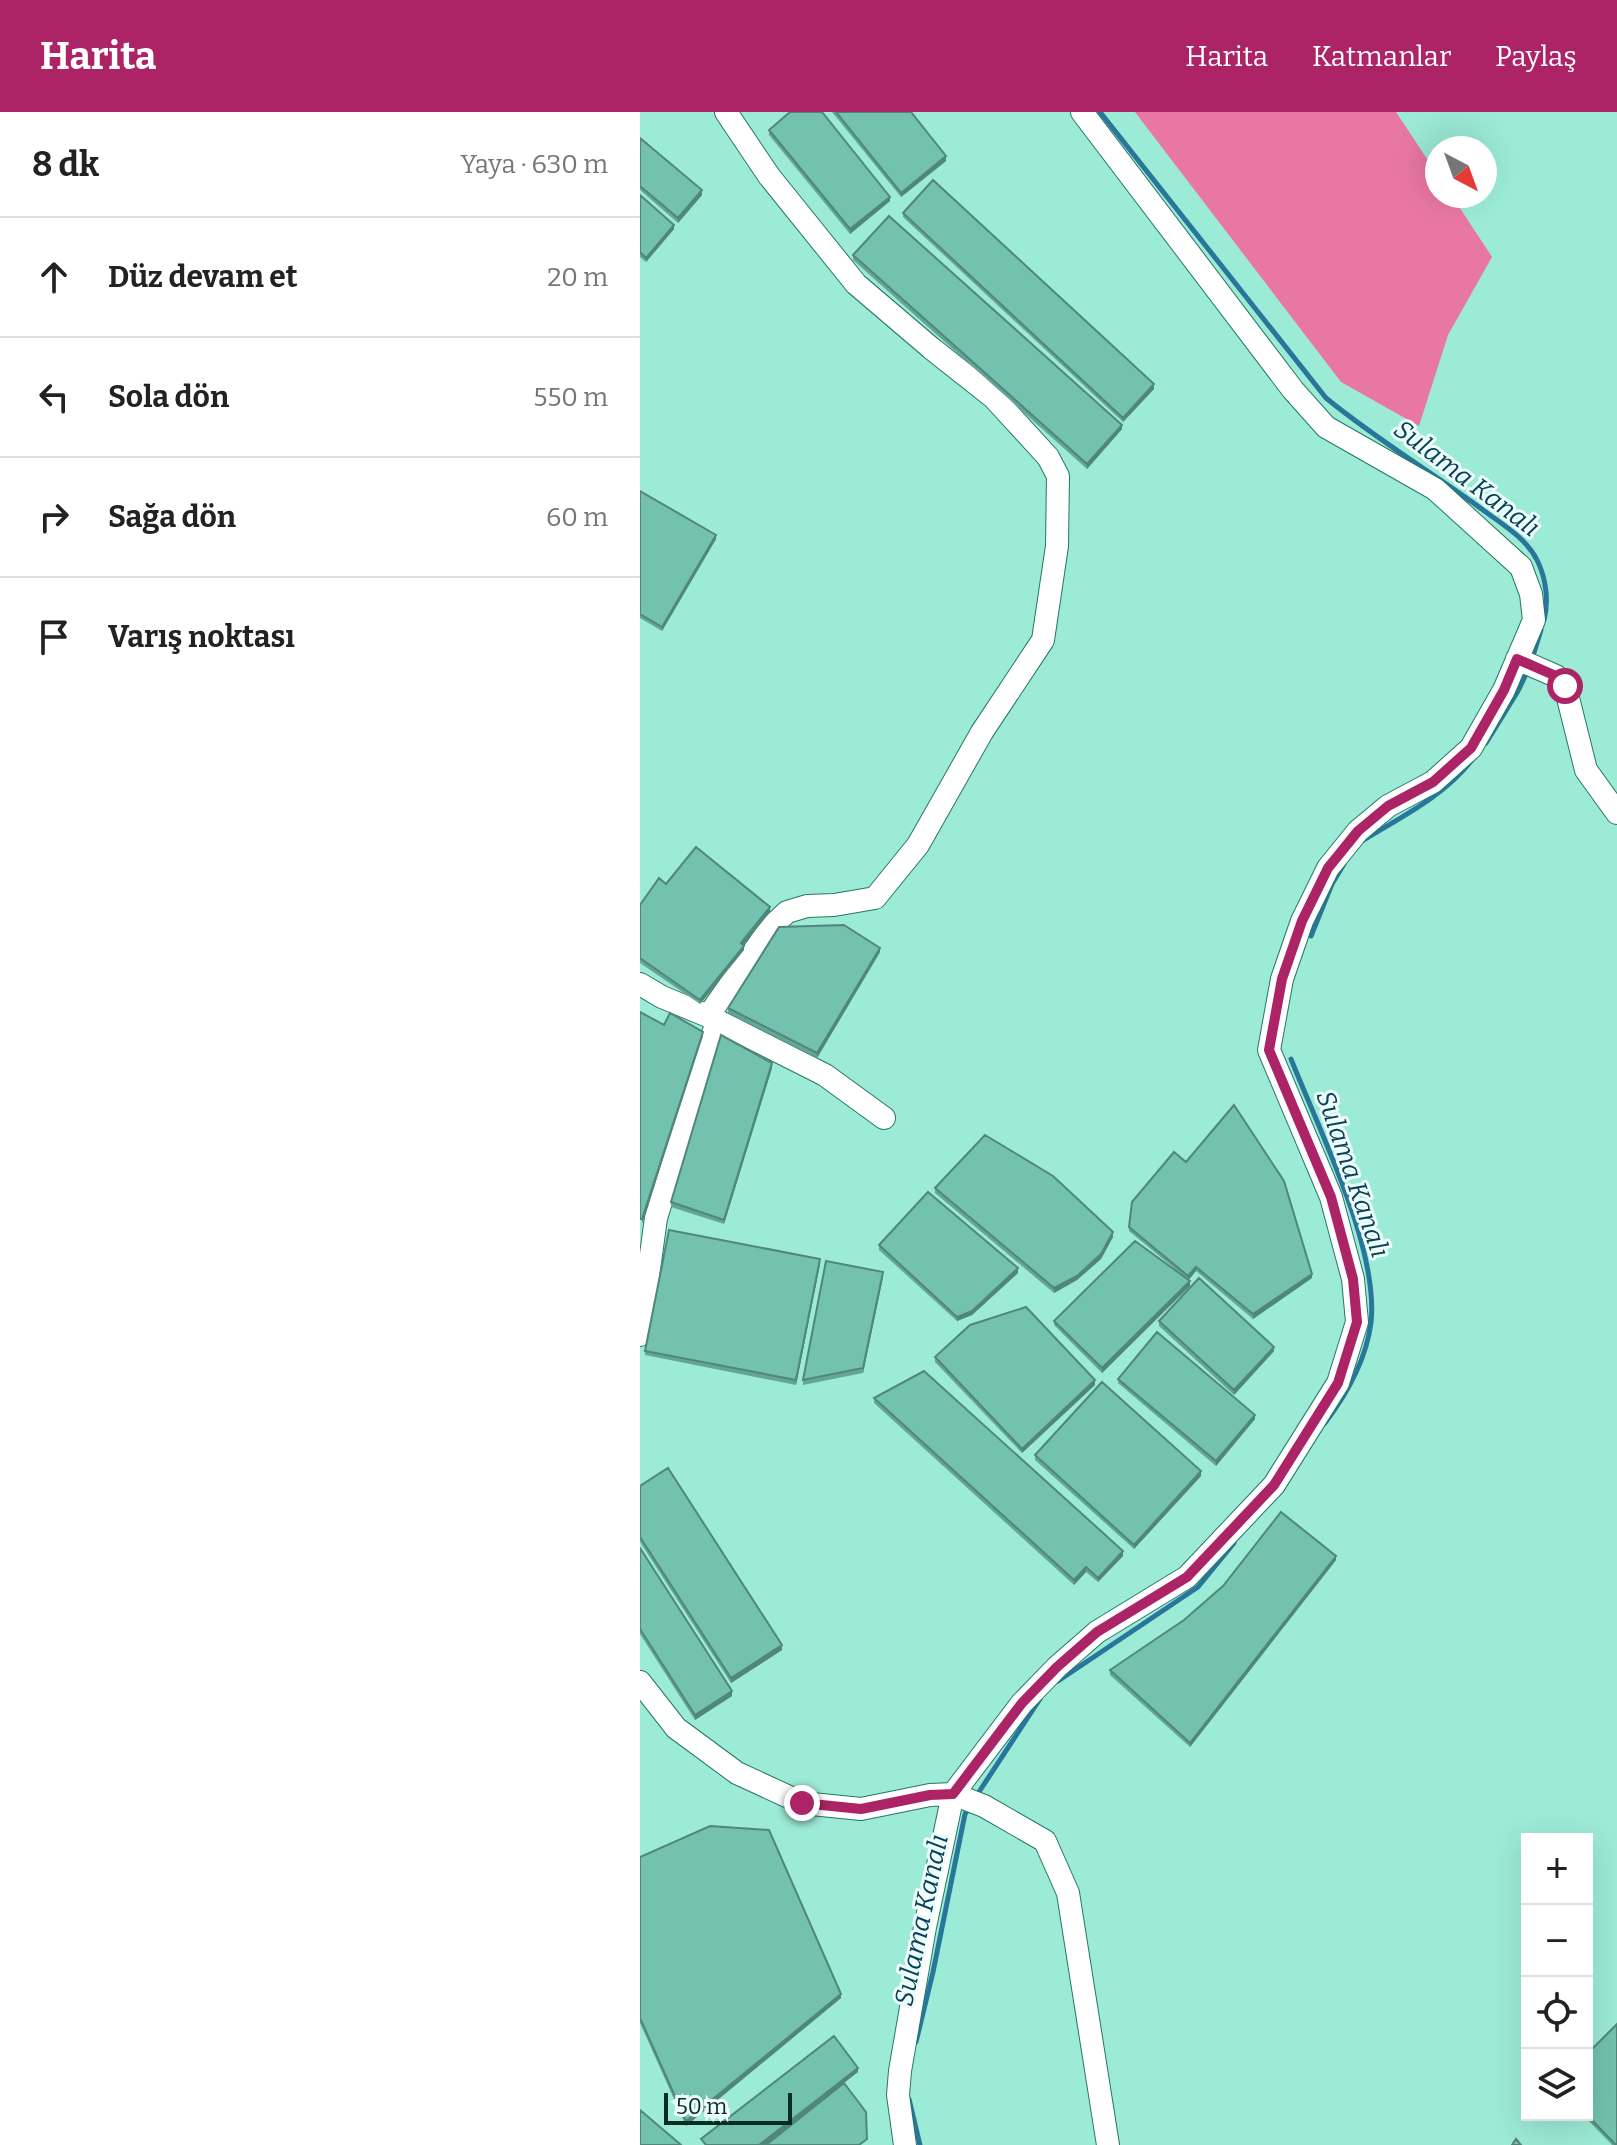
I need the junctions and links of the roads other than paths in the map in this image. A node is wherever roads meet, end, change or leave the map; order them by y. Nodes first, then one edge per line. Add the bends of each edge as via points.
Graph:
1 (726, 112) edge
2 (1082, 112) edge
3 (1517, 659) junction
4 (1617, 813) edge
5 (640, 984) edge
6 (713, 1018) junction
7 (884, 1118) dead end
8 (640, 1335) edge
9 (640, 1682) edge
10 (953, 1794) junction
11 (905, 2145) edge
12 (1108, 2145) edge

1 - 6 street via 769,176 856,284 993,397 1048,457 1058,476 1057,546 1043,640 982,732 918,845 875,898 787,912 771,927
2 - 3 street via 1326,427 1435,489 1521,567 1534,620
3 - 4 street via 1556,676 1565,686 1586,770
3 - 10 street via 1471,748 1433,782 1388,806 1358,831 1328,868 1282,979 1269,1050 1331,1197 1353,1279 1357,1322 1338,1383 1274,1485 1187,1577 1097,1632 1057,1667 1022,1703
5 - 6 street
6 - 7 street via 825,1075
6 - 8 street via 656,1218
9 - 10 street via 676,1728 737,1773 802,1803 861,1809
10 - 11 street via 900,2071
10 - 12 street via 1045,1841 1068,1893

